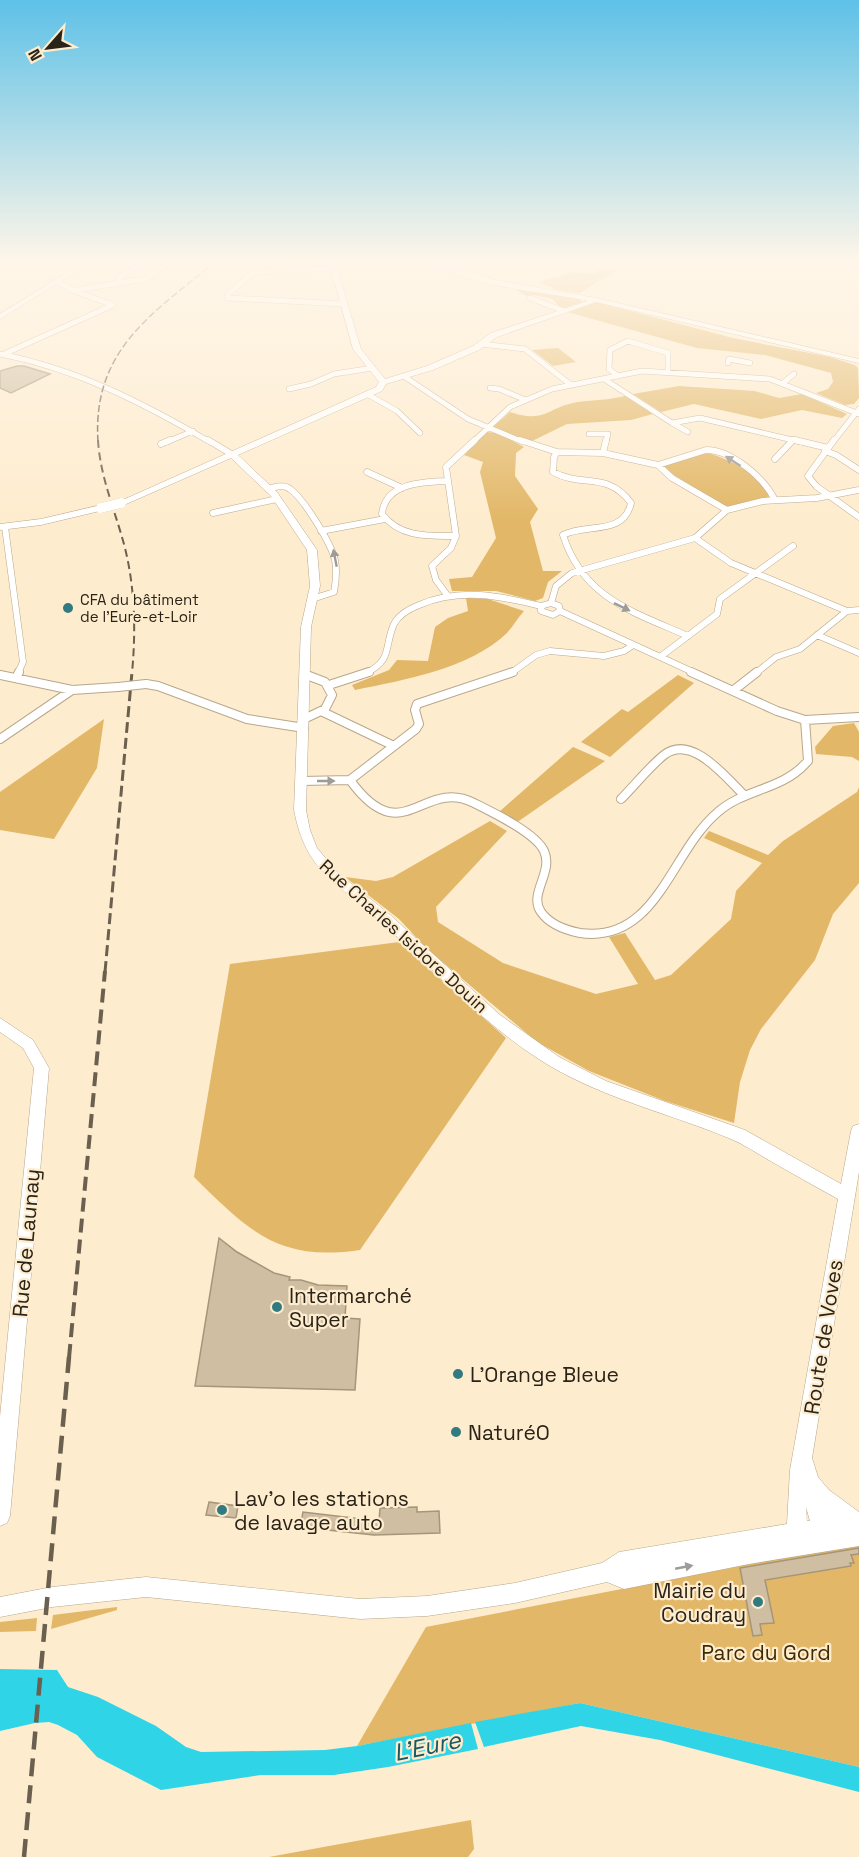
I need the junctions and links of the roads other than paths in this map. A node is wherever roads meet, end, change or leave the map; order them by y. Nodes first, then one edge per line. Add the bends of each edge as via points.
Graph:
1 (357, 349) edge
2 (473, 349) edge
3 (521, 349) edge
4 (613, 349) edge
5 (654, 349) edge
6 (804, 349) edge
7 (2, 354) edge
8 (859, 361) edge
9 (729, 363) dead end
10 (373, 368) junction
11 (668, 372) junction
12 (795, 374) dead end
13 (727, 375) junction
14 (618, 376) junction
15 (405, 377) junction
16 (604, 379) junction
17 (383, 382) junction
18 (783, 382) junction
19 (572, 385) junction
20 (490, 388) dead end
21 (289, 389) dead end
22 (367, 394) junction
23 (526, 400) junction
24 (858, 412) edge
25 (672, 423) junction
26 (486, 427) junction
27 (193, 431) junction
28 (688, 432) dead end
29 (420, 433) dead end
30 (589, 434) dead end
31 (793, 440) junction
32 (162, 442) dead end
33 (827, 450) junction
34 (557, 452) junction
35 (603, 453) junction
36 (233, 455) junction
37 (774, 459) dead end
38 (658, 465) junction
39 (859, 470) edge
40 (367, 472) dead end
41 (447, 481) junction
42 (402, 488) junction
43 (268, 489) junction
44 (859, 490) edge
45 (830, 496) junction
46 (277, 498) junction
47 (775, 500) junction
48 (727, 510) junction
49 (213, 513) dead end
50 (859, 517) edge
51 (385, 519) junction
52 (2, 527) edge
53 (321, 531) junction
54 (456, 536) junction
55 (695, 538) junction
56 (793, 546) dead end
57 (578, 570) junction
58 (756, 573) junction
59 (447, 595) junction
60 (312, 599) junction
61 (551, 603) junction
62 (541, 606) junction
63 (859, 610) edge
64 (561, 611) junction
65 (847, 611) junction
66 (817, 635) junction
67 (614, 636) junction
68 (688, 636) junction
69 (633, 645) junction
70 (859, 653) edge
71 (603, 656) junction
72 (660, 657) junction
73 (304, 674) junction
74 (0, 675) edge
75 (16, 678) junction
76 (329, 685) junction
77 (72, 690) junction
78 (734, 690) junction
79 (323, 712) junction
80 (859, 717) edge
81 (805, 720) junction
82 (304, 724) junction
83 (0, 739) edge
84 (394, 746) junction
85 (350, 780) junction
86 (302, 781) junction
87 (745, 796) junction
88 (621, 799) dead end
89 (0, 1024) edge
90 (859, 1131) edge
91 (852, 1200) edge
92 (803, 1454) junction
93 (808, 1478) junction
94 (0, 1516) edge
95 (859, 1524) edge
96 (859, 1536) edge
97 (812, 1538) junction
98 (0, 1607) edge

1 - 10 street
2 - 15 street
3 - 19 street
4 - 14 street via 609,369
5 - 11 street via 668,353
6 - 8 street
7 - 27 street via 46,364 93,382
9 - 13 street
10 - 17 street
10 - 21 street via 334,374
11 - 13 street
11 - 14 street via 642,371
12 - 18 street
13 - 18 street
14 - 16 street
15 - 17 street
15 - 26 street via 462,416
16 - 19 street
16 - 25 street
17 - 22 street
18 - 24 street
19 - 23 street
20 - 23 street
22 - 29 street via 397,411
22 - 36 street
23 - 26 street via 507,409
24 - 33 street
25 - 28 street
25 - 31 street via 700,418
26 - 34 street
26 - 41 street via 448,463
27 - 32 street
27 - 36 street
30 - 35 street via 608,434
31 - 33 street
31 - 37 street
33 - 39 street
33 - 45 street via 808,476
34 - 35 street
34 - 57 street via 553,472 609,484 620,489 631,503 627,516 620,521 563,535
35 - 38 street
36 - 43 street, Rue Charles Isidore Douin
36 - 52 street, bridge via 121,503
47 -> 38 street via 759,478 714,450
38 - 48 street via 672,478
40 - 42 street
41 - 42 street
41 - 54 street
42 - 51 street via 383,503
43 - 46 street, Rue Charles Isidore Douin
43 - 53 street via 290,489
44 - 45 street
45 - 47 street
45 - 50 street
46 - 49 street
46 - 60 street, Rue Charles Isidore Douin via 312,550
47 - 48 street
48 - 55 street
51 - 53 street
51 - 54 street via 412,533
52 - 75 street via 23,662
60 -> 53 street via 329,595 335,589 336,558
54 - 59 street via 451,548 432,566
55 - 57 street
55 - 58 street via 723,559
56 - 58 street
57 - 61 street via 556,583
57 -> 68 street via 618,605
58 - 65 street
58 - 68 street via 720,599 717,614
59 - 62 street via 482,594
59 - 76 street via 417,605 396,621 388,653 374,669
60 - 73 street, Rue Charles Isidore Douin
61 - 62 street
61 - 64 street
62 - 64 street via 546,614
63 - 65 street
64 - 67 street
65 - 66 street
66 - 70 street
66 - 78 street via 800,649 776,657
67 - 69 street
67 - 71 street
68 - 72 street
69 - 71 street
69 - 72 street
71 - 84 street via 544,652 510,674 423,701 415,710 419,724 416,729
72 - 78 street
73 - 76 street
73 - 82 street, Rue Charles Isidore Douin
74 - 75 street
75 - 77 street
76 - 79 street via 332,700
77 - 82 street, bridge via 146,684 246,720 281,727
77 - 83 street
78 - 81 street
79 - 82 street
79 - 84 street
80 - 81 street
81 - 87 street via 808,761 782,783
82 - 86 street, Rue Charles Isidore Douin
84 - 85 street
86 -> 85 street
85 - 87 street via 387,814 463,798 536,840 546,853 548,868 537,895 538,908 559,927 593,935 611,933 641,917 655,902 688,846 714,815
86 - 91 street, Rue Charles Isidore Douin via 300,810 304,830 320,862 519,1038 601,1085 746,1138
87 - 88 street via 702,755 684,748 666,753
89 - 94 street, Rue de Launay via 28,1044 42,1068
90 - 91 street, Route de Voves
91 - 92 street, Route de Voves
92 - 93 street
92 - 97 street, Route de Voves via 796,1521
93 - 95 street via 826,1500
93 - 97 street
95 - 97 street
96 - 97 street
97 - 98 street via 624,1579 607,1572 515,1593 426,1606 360,1609 146,1587

